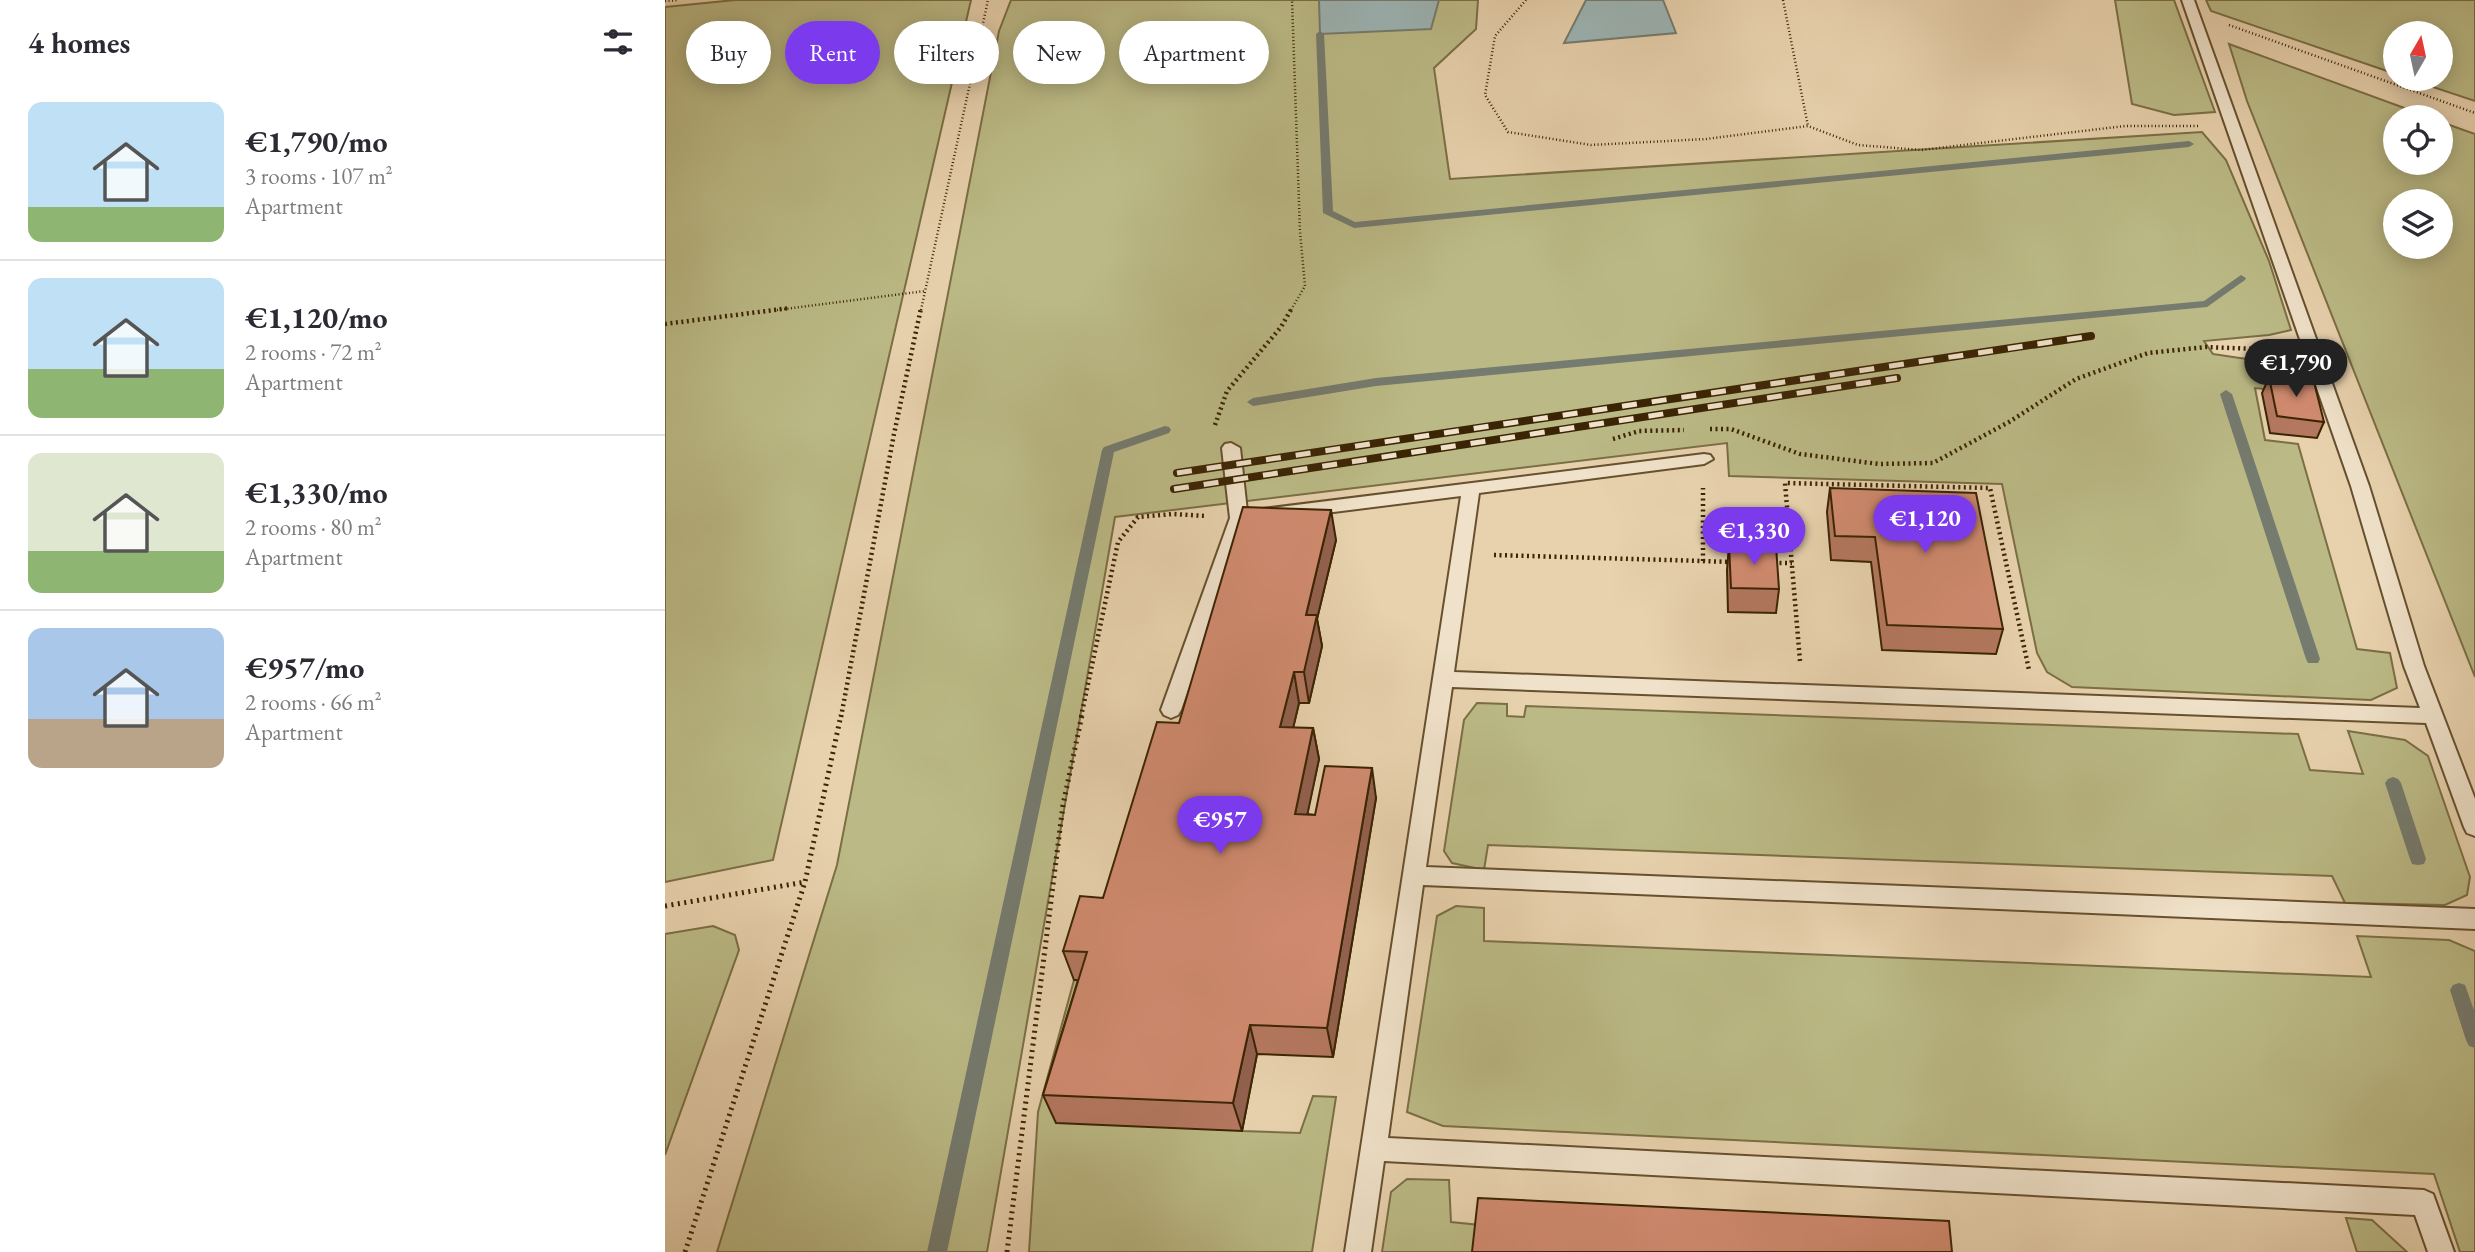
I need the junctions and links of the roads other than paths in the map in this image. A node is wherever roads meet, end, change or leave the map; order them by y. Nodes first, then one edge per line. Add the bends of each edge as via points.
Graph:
1 (2191, 6) edge
2 (1231, 448) road end
3 (1704, 459) road end
4 (1471, 489) junction
5 (1239, 518) junction
6 (1443, 679) junction
7 (1171, 710) dead end
8 (2433, 716) junction
9 (2475, 827) edge
10 (1414, 876) junction
11 (2475, 919) edge
12 (1374, 1149) junction
13 (1358, 1252) edge
14 (2441, 1252) edge

1 - 8 lane via 2360,485
2 - 5 lane
3 - 4 lane
4 - 5 lane
4 - 6 lane
5 - 7 lane
6 - 8 lane
6 - 10 lane
8 - 9 lane
10 - 11 lane
10 - 12 lane
12 - 13 lane
12 - 14 lane via 2424,1203

